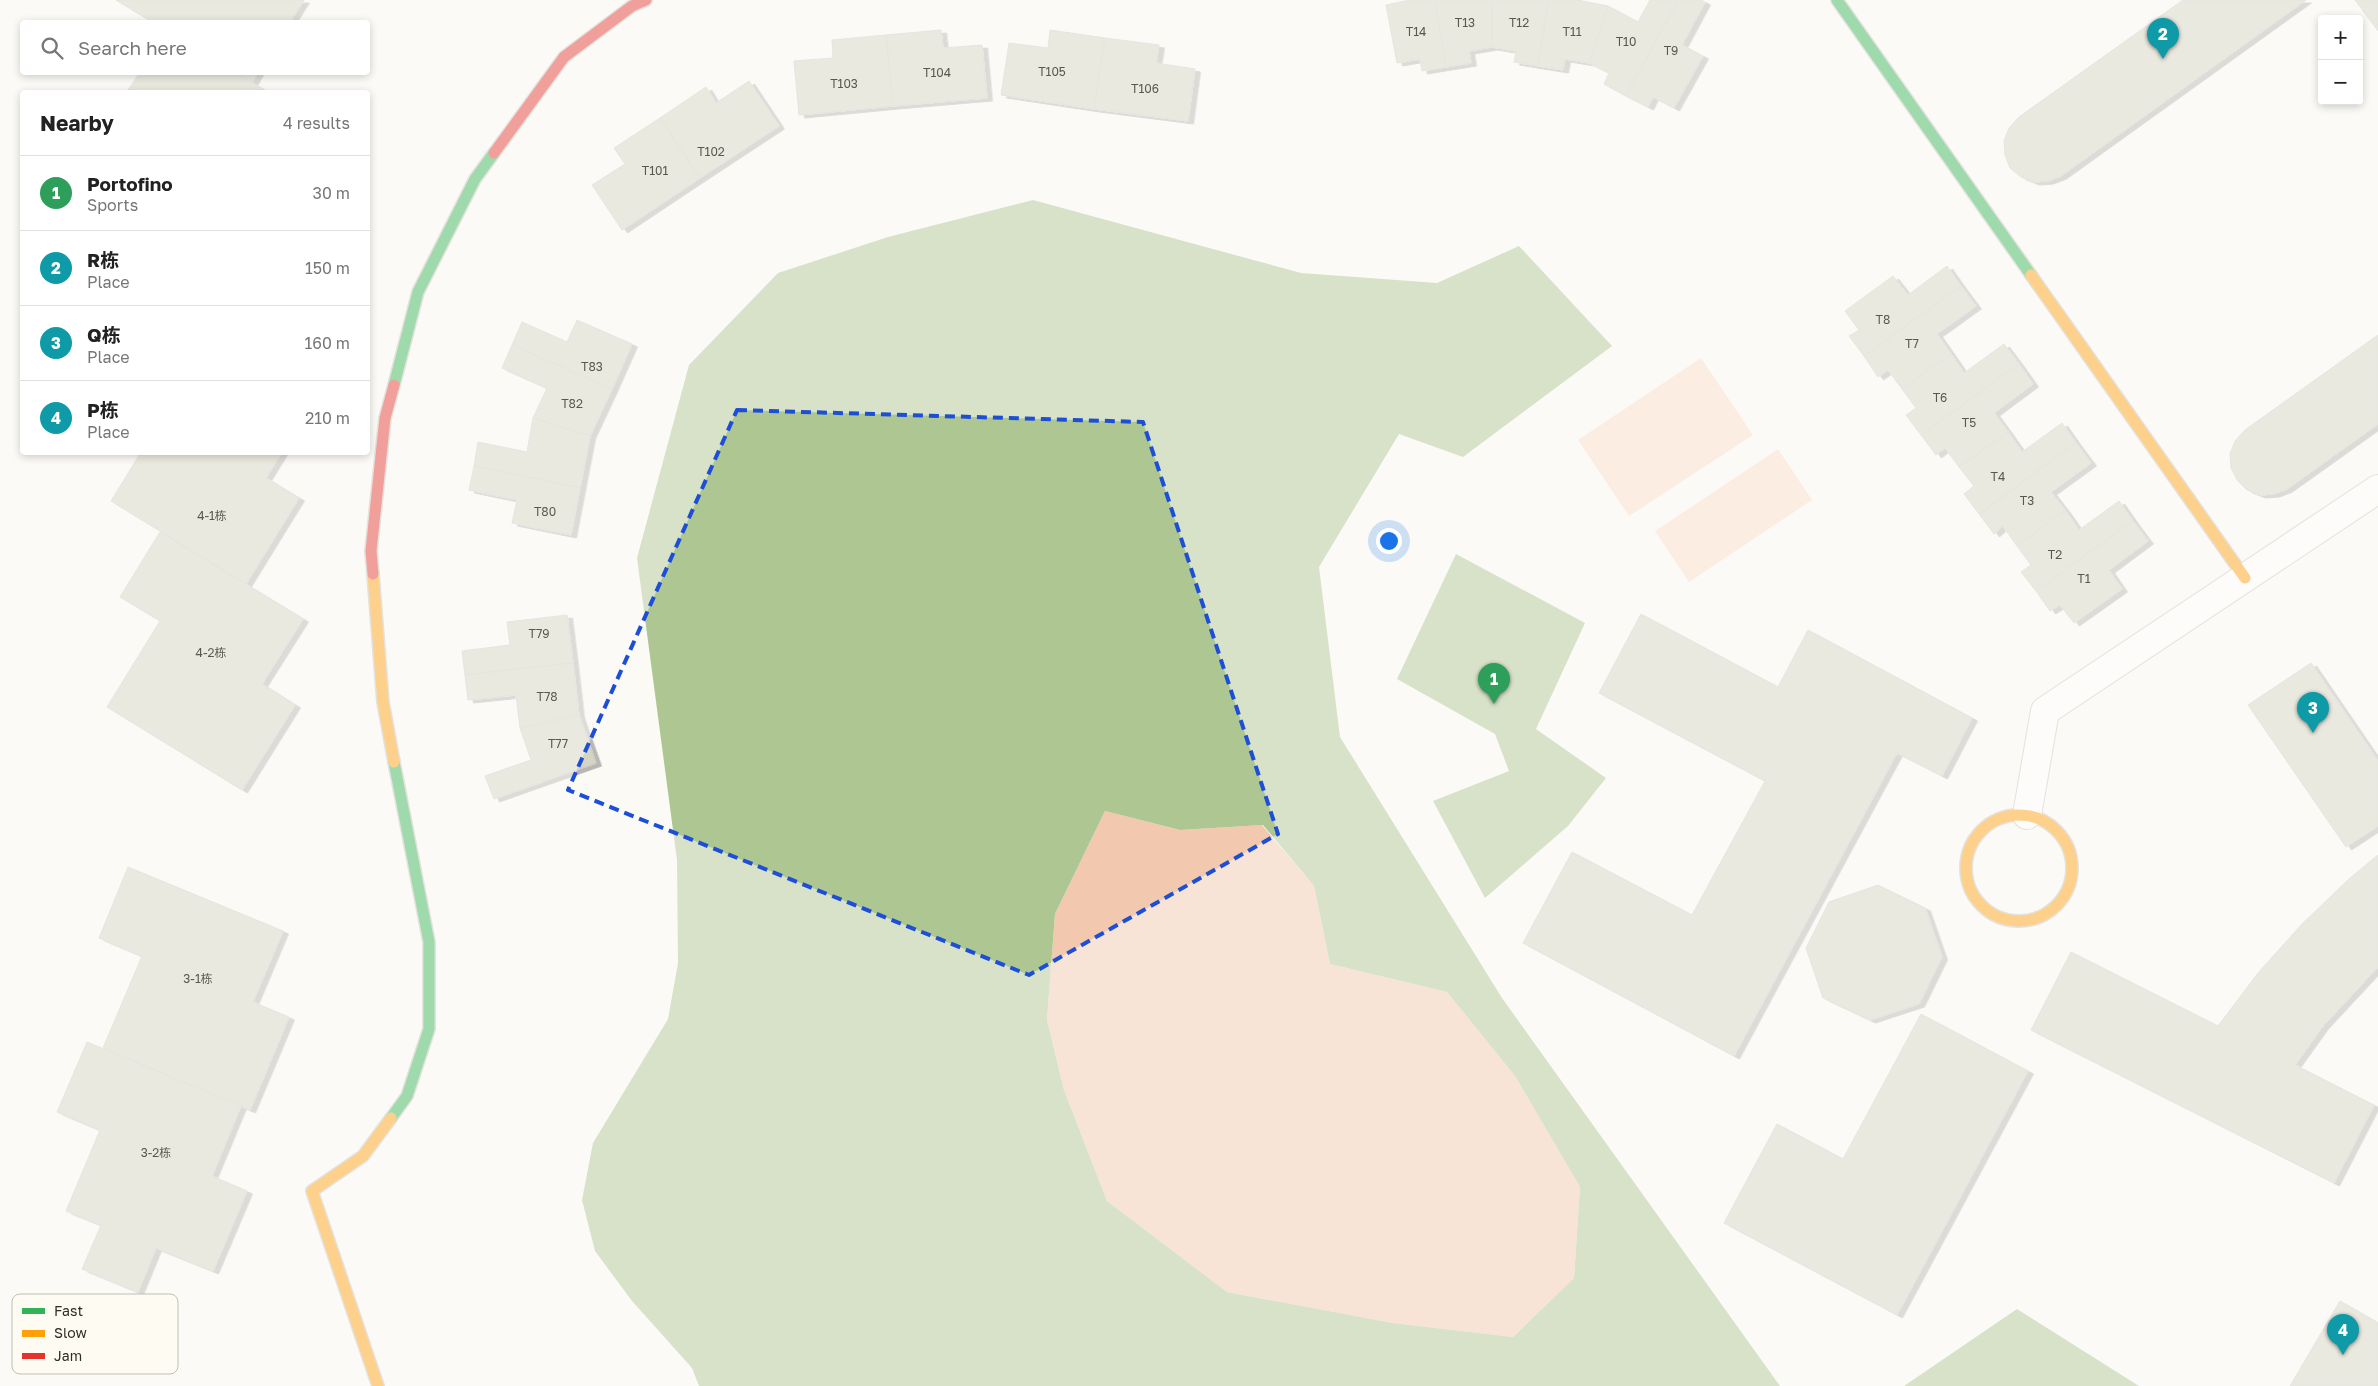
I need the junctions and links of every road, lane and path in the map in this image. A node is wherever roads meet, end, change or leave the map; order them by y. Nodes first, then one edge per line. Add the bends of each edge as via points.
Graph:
1 (646, 0) edge
2 (1837, 0) edge
3 (2378, 489) edge
4 (2245, 578) junction
5 (2027, 815) junction
6 (373, 1384) edge

1 - 6 street via 632,6 564,58 475,179 418,292 385,418 371,551 383,702 406,839 429,942 429,1029 406,1096 363,1156 312,1191
2 - 4 street
3 - 4 street
4 - 5 street via 2046,711
5 - 5 street via 2007,816 1989,824 1975,838 1967,856 1966,876 1972,894 1985,910 2002,919 2021,922 2041,918 2057,906 2068,890 2073,871 2071,851 2061,834 2046,822

